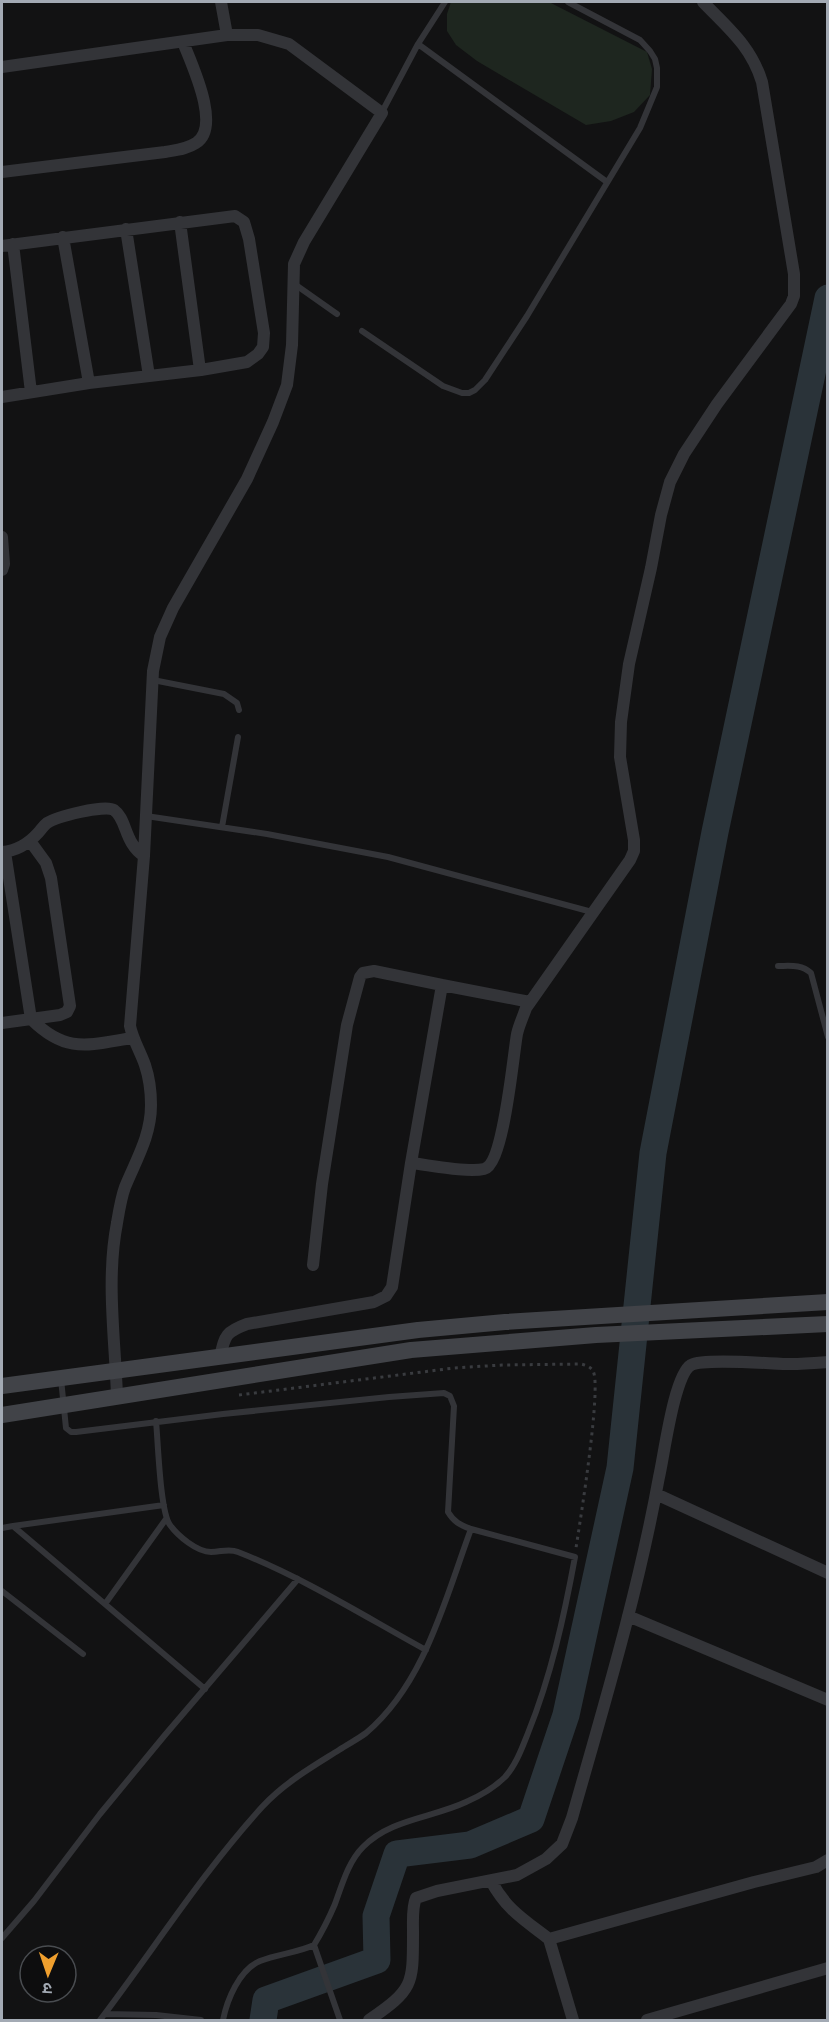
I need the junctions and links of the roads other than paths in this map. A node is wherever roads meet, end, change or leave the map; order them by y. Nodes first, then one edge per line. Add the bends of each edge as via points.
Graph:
1 (221, 2) edge
2 (445, 2) edge
3 (568, 2) edge
4 (704, 2) edge
5 (227, 35) junction
6 (183, 42) junction
7 (418, 45) junction
8 (2, 67) edge
9 (381, 113) junction
10 (2, 172) edge
11 (607, 182) junction
12 (180, 222) junction
13 (126, 229) junction
14 (63, 237) junction
15 (7, 245) edge
16 (292, 283) junction
17 (337, 314) dead end
18 (362, 331) dead end
19 (200, 370) junction
20 (149, 376) junction
21 (89, 383) junction
22 (31, 392) junction
23 (2, 397) edge
24 (2, 537) edge
25 (2, 570) edge
26 (153, 680) junction
27 (239, 710) dead end
28 (238, 736) dead end
29 (146, 816) junction
30 (222, 827) junction
31 (30, 841) junction
32 (3, 852) edge
33 (144, 856) junction
34 (593, 912) junction
35 (778, 966) dead end
36 (442, 985) junction
37 (530, 1002) junction
38 (31, 1019) junction
39 (2, 1023) edge
40 (828, 1037) edge
41 (132, 1038) junction
42 (411, 1163) junction
43 (312, 1265) dead end
44 (828, 1302) edge
45 (828, 1324) edge
46 (220, 1357) junction
47 (828, 1362) edge
48 (116, 1372) junction
49 (60, 1379) junction
50 (2, 1386) edge
51 (117, 1396) junction
52 (63, 1405) junction
53 (2, 1415) edge
54 (156, 1421) junction
55 (656, 1494) junction
56 (164, 1505) junction
57 (166, 1519) junction
58 (13, 1526) junction
59 (2, 1528) edge
60 (471, 1529) junction
61 (828, 1573) edge
62 (298, 1579) junction
63 (2, 1591) edge
64 (105, 1604) junction
65 (628, 1616) junction
66 (426, 1650) junction
67 (83, 1654) dead end
68 (205, 1689) junction
69 (828, 1700) edge
70 (828, 1860) edge
71 (491, 1881) junction
72 (2, 1938) edge
73 (549, 1939) junction
74 (315, 1945) junction
75 (828, 1968) edge
76 (105, 2014) junction
77 (100, 2020) edge
78 (201, 2020) edge
79 (223, 2020) edge
80 (340, 2020) edge
81 (369, 2020) edge
82 (573, 2020) edge
83 (647, 2020) edge

1 - 5 street
2 - 7 lane
3 - 11 lane via 640,40 657,68 655,94
4 - 34 street via 757,64 794,274 794,297 717,404 670,482 629,664 621,722 620,757 634,851
5 - 6 street
5 - 9 street via 258,35 289,44
6 - 8 street
6 - 10 street via 204,98 205,131 198,142 165,152
7 - 9 lane
7 - 11 lane
9 - 16 street via 304,242 294,264
11 - 18 lane via 527,316 475,390 462,393 443,386
12 - 13 street
12 - 19 street
12 - 19 street via 235,216 244,222 262,318 263,347 258,354 247,362
13 - 14 street
13 - 20 street
14 - 15 street
14 - 21 street
15 - 22 street
16 - 17 lane
16 - 26 street via 292,345 287,385 247,479 173,608 160,637
19 - 20 street
20 - 21 street
21 - 22 street
22 - 23 street
24 - 25 street
26 - 27 lane via 224,694 237,703
26 - 29 street
28 - 30 lane
29 - 30 lane
29 - 33 street
30 - 34 lane via 388,857
31 - 32 street
31 - 33 street via 54,820 105,808 119,816 131,845
31 - 38 street via 46,863 51,878 70,1006 60,1015
32 - 38 street
33 - 41 street
34 - 37 street
35 - 40 lane via 799,966 811,973
36 - 37 street
36 - 42 street
36 - 43 street via 374,971 360,977 347,1025
37 - 42 street via 518,1033 493,1163 486,1169 471,1170
38 - 39 street
38 - 41 street via 44,1032 75,1045
41 - 48 street via 146,1070 151,1106 147,1138 125,1189 116,1224 112,1298
42 - 46 street via 392,1287 386,1296 374,1302 233,1329 225,1336
44 - 46 main road via 505,1322
45 - 51 main road via 596,1335 411,1350
46 - 48 main road
47 - 55 street via 692,1364 684,1371 676,1392
48 - 49 main road
48 - 51 street
49 - 50 main road
49 - 52 lane
51 - 52 main road
52 - 53 main road
52 - 54 lane via 66,1428 71,1432
54 - 56 lane
54 - 60 lane via 444,1393 450,1396 454,1417 447,1512 456,1523
55 - 61 street
55 - 65 street
56 - 57 lane
56 - 58 lane
57 - 62 lane via 175,1531 201,1550 235,1551
57 - 64 lane
58 - 59 lane
58 - 64 lane
60 - 66 lane
60 - 74 lane via 575,1557 564,1618 539,1706 518,1758 505,1777 464,1804 394,1827 374,1836 360,1849
62 - 66 lane
62 - 68 lane
63 - 67 lane
64 - 68 lane
65 - 69 street
65 - 71 street via 562,1844 546,1859 517,1875
66 - 76 lane via 401,1695 365,1734 283,1787 225,1850
68 - 72 lane
70 - 73 street via 816,1867
71 - 73 street via 513,1912
71 - 81 street via 416,1898 413,1965 407,1988 397,2001
73 - 82 street
74 - 79 lane via 258,1962 246,1971 234,1989
74 - 80 lane
75 - 83 street
76 - 77 lane
76 - 78 lane

